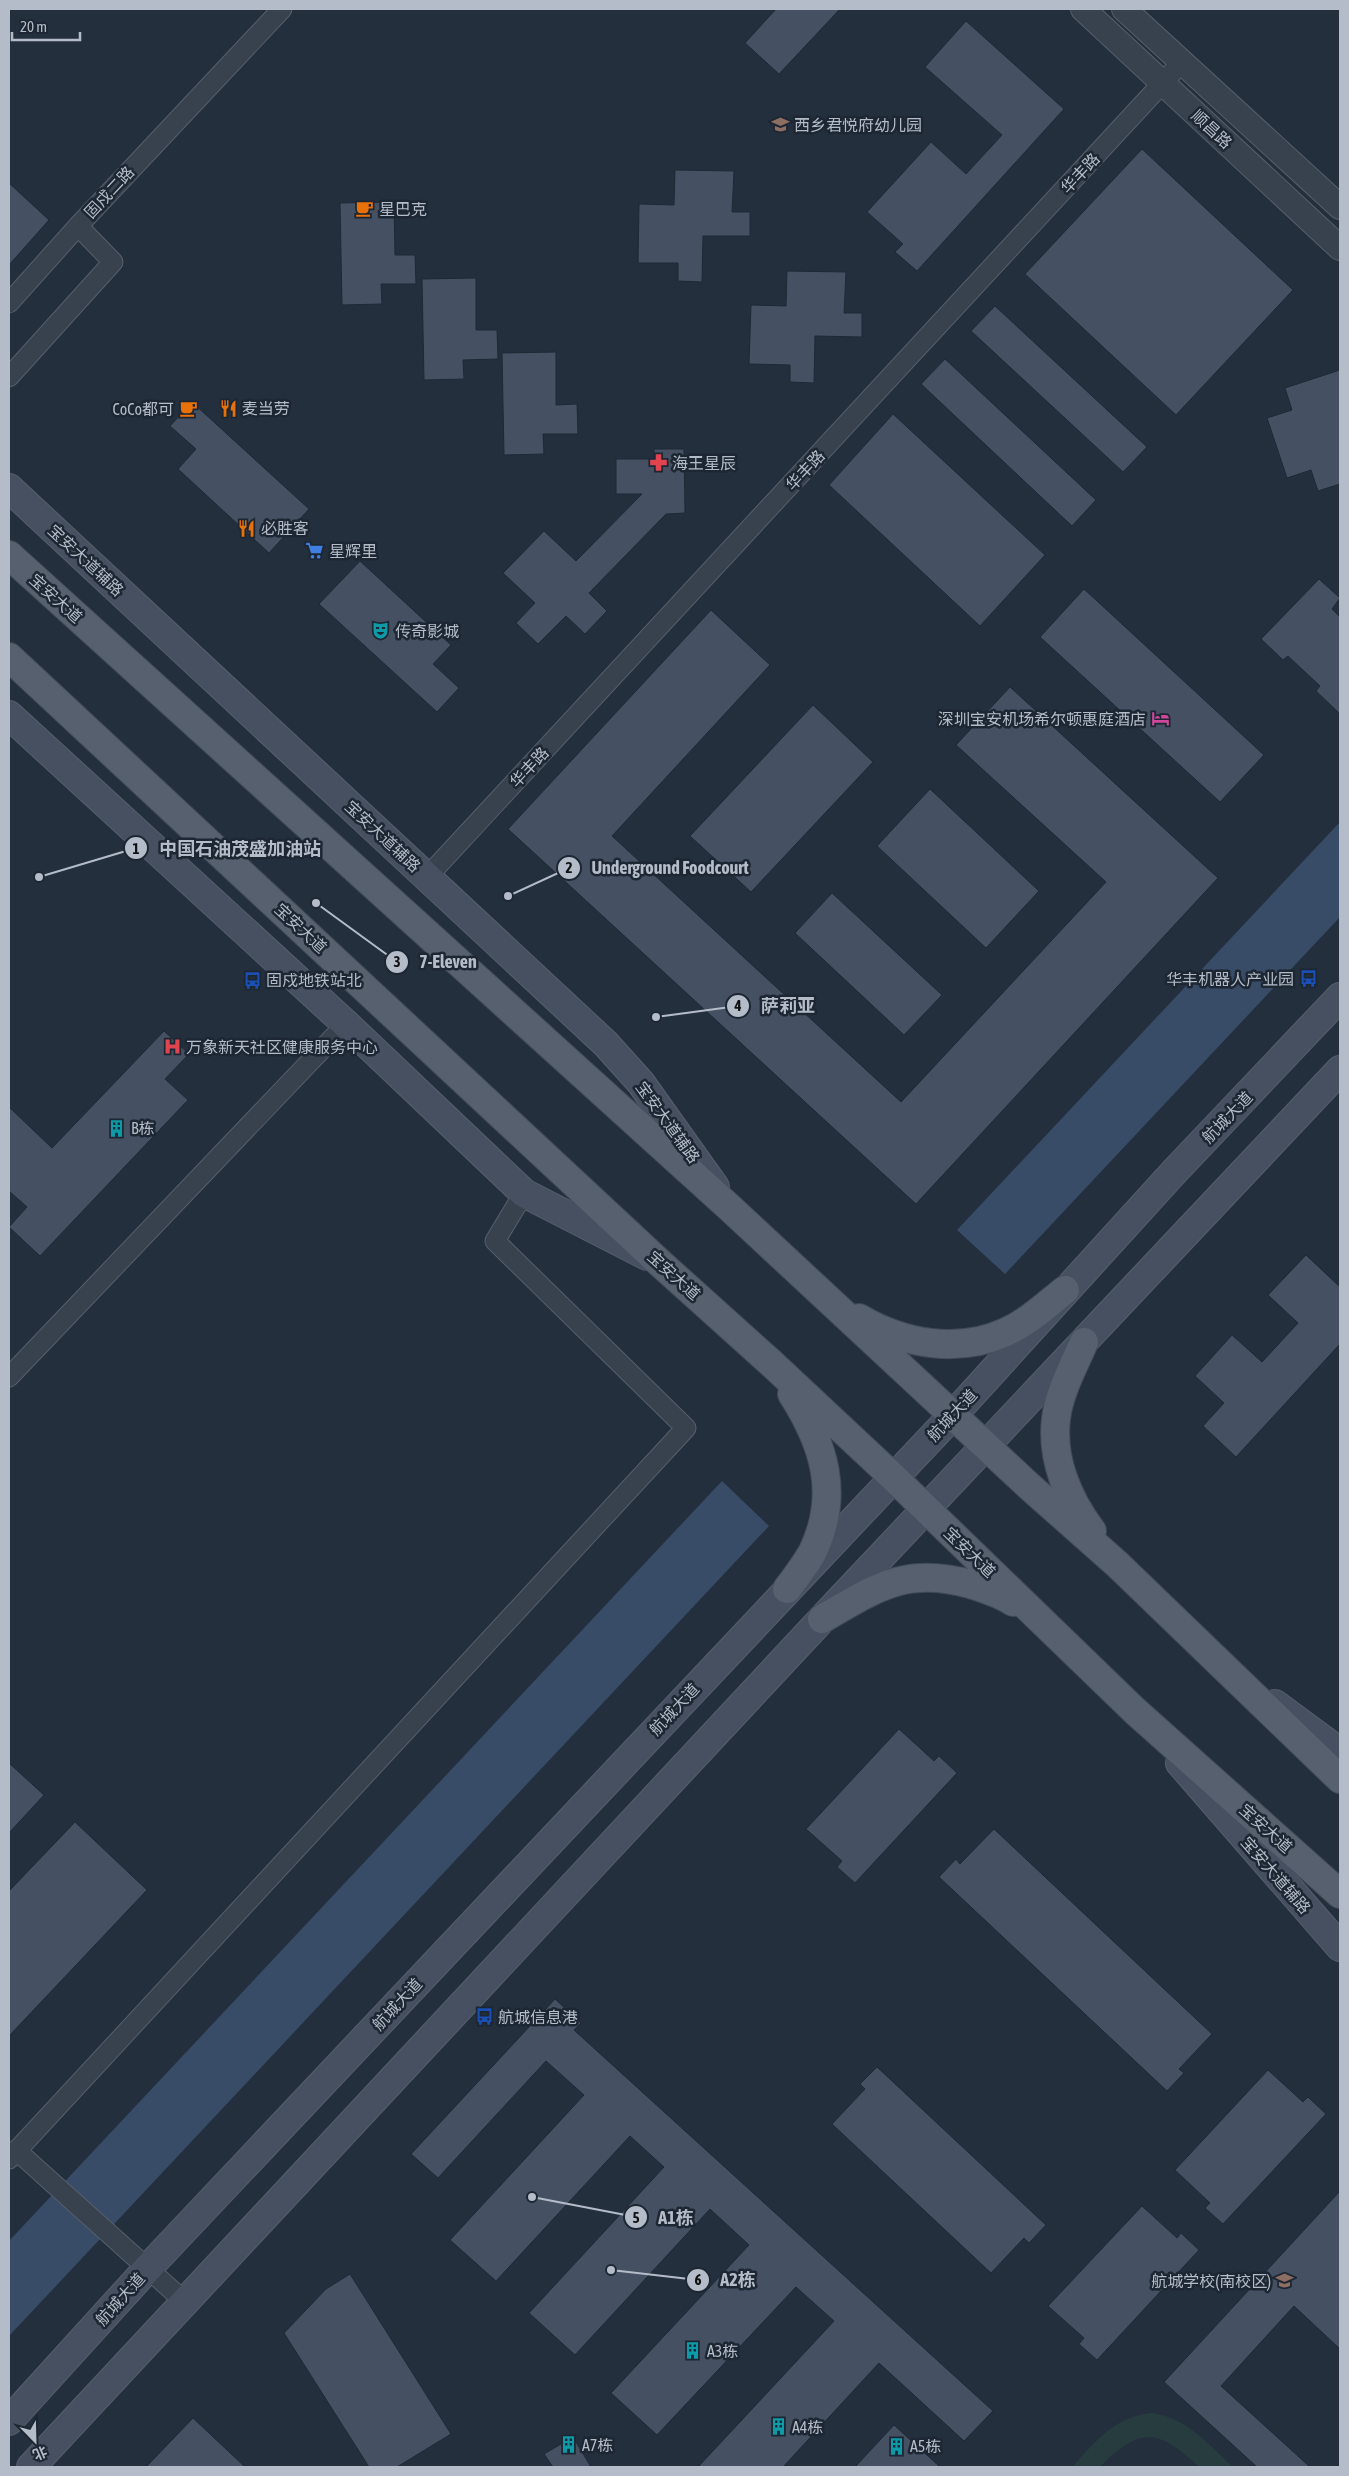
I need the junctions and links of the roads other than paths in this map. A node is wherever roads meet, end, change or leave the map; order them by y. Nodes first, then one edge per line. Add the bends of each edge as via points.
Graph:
1 (282, 9) edge
2 (1083, 9) edge
3 (1124, 9) edge
4 (1182, 62) junction
5 (1163, 83) junction
6 (1340, 208) edge
7 (78, 226) junction
8 (1340, 248) edge
9 (9, 303) edge
10 (9, 377) edge
11 (9, 488) edge
12 (9, 555) edge
13 (9, 657) edge
14 (9, 715) edge
15 (427, 877) junction
16 (1340, 997) edge
17 (346, 1024) junction
18 (1340, 1070) edge
19 (524, 1192) junction
20 (730, 1208) junction
21 (661, 1264) junction
22 (1065, 1290) junction
23 (828, 1299) junction
24 (1084, 1342) junction
25 (770, 1362) junction
26 (10, 1371) edge
27 (954, 1414) junction
28 (986, 1446) junction
29 (893, 1477) junction
30 (926, 1509) junction
31 (1117, 1564) junction
32 (787, 1589) junction
33 (822, 1619) junction
34 (1043, 1621) junction
35 (1222, 1665) junction
36 (1135, 1711) junction
37 (1340, 1752) edge
38 (1340, 1779) edge
39 (1340, 1894) edge
40 (1340, 1947) edge
41 (16, 2156) edge
42 (147, 2269) junction
43 (185, 2302) junction
44 (9, 2421) edge
45 (30, 2467) edge

1 - 7 street, 固戍二路
2 - 5 street, 顺昌路
3 - 4 street, 顺昌路
4 - 5 street, 华丰路
4 - 6 street, 顺昌路
5 - 8 street, 顺昌路
5 - 15 street, 华丰路
7 - 9 street
7 - 10 street, 固戍二路 via 113,262
11 - 15 main road, 宝安大道辅路
12 - 20 main road, 宝安大道
13 - 21 main road, 宝安大道
14 - 17 main road
15 - 20 main road, 宝安大道辅路 via 606,1044 642,1083
16 - 22 main road, 航城大道
17 - 19 main road
17 - 26 street
18 - 24 main road
19 - 21 main road
19 - 41 street via 495,1241 686,1428
20 - 23 main road, 宝安大道
21 - 25 main road, 宝安大道
22 - 23 main road via 1006,1332 982,1341 952,1346 913,1341 874,1327
22 - 27 main road, 航城大道
23 - 27 main road, 宝安大道
24 - 28 main road
24 - 31 main road via 1064,1388 1056,1418 1056,1448 1062,1475 1072,1498
25 - 29 main road, 宝安大道
25 - 32 main road via 815,1435 824,1458 827,1485 822,1529 812,1552
27 - 28 main road, 宝安大道
27 - 29 main road, 航城大道
28 - 30 main road
28 - 31 main road, 宝安大道
29 - 30 main road, 宝安大道
29 - 32 main road, 航城大道
30 - 33 main road
30 - 34 main road, 宝安大道
31 - 35 main road, 宝安大道
32 - 42 main road, 航城大道
33 - 34 main road via 889,1583 928,1576 954,1580 1006,1597
33 - 43 main road
34 - 36 main road, 宝安大道
35 - 37 main road
35 - 38 main road, 宝安大道
36 - 39 main road, 宝安大道
36 - 40 main road, 宝安大道辅路
41 - 42 street
42 - 43 street
42 - 44 main road, 航城大道
43 - 45 main road

